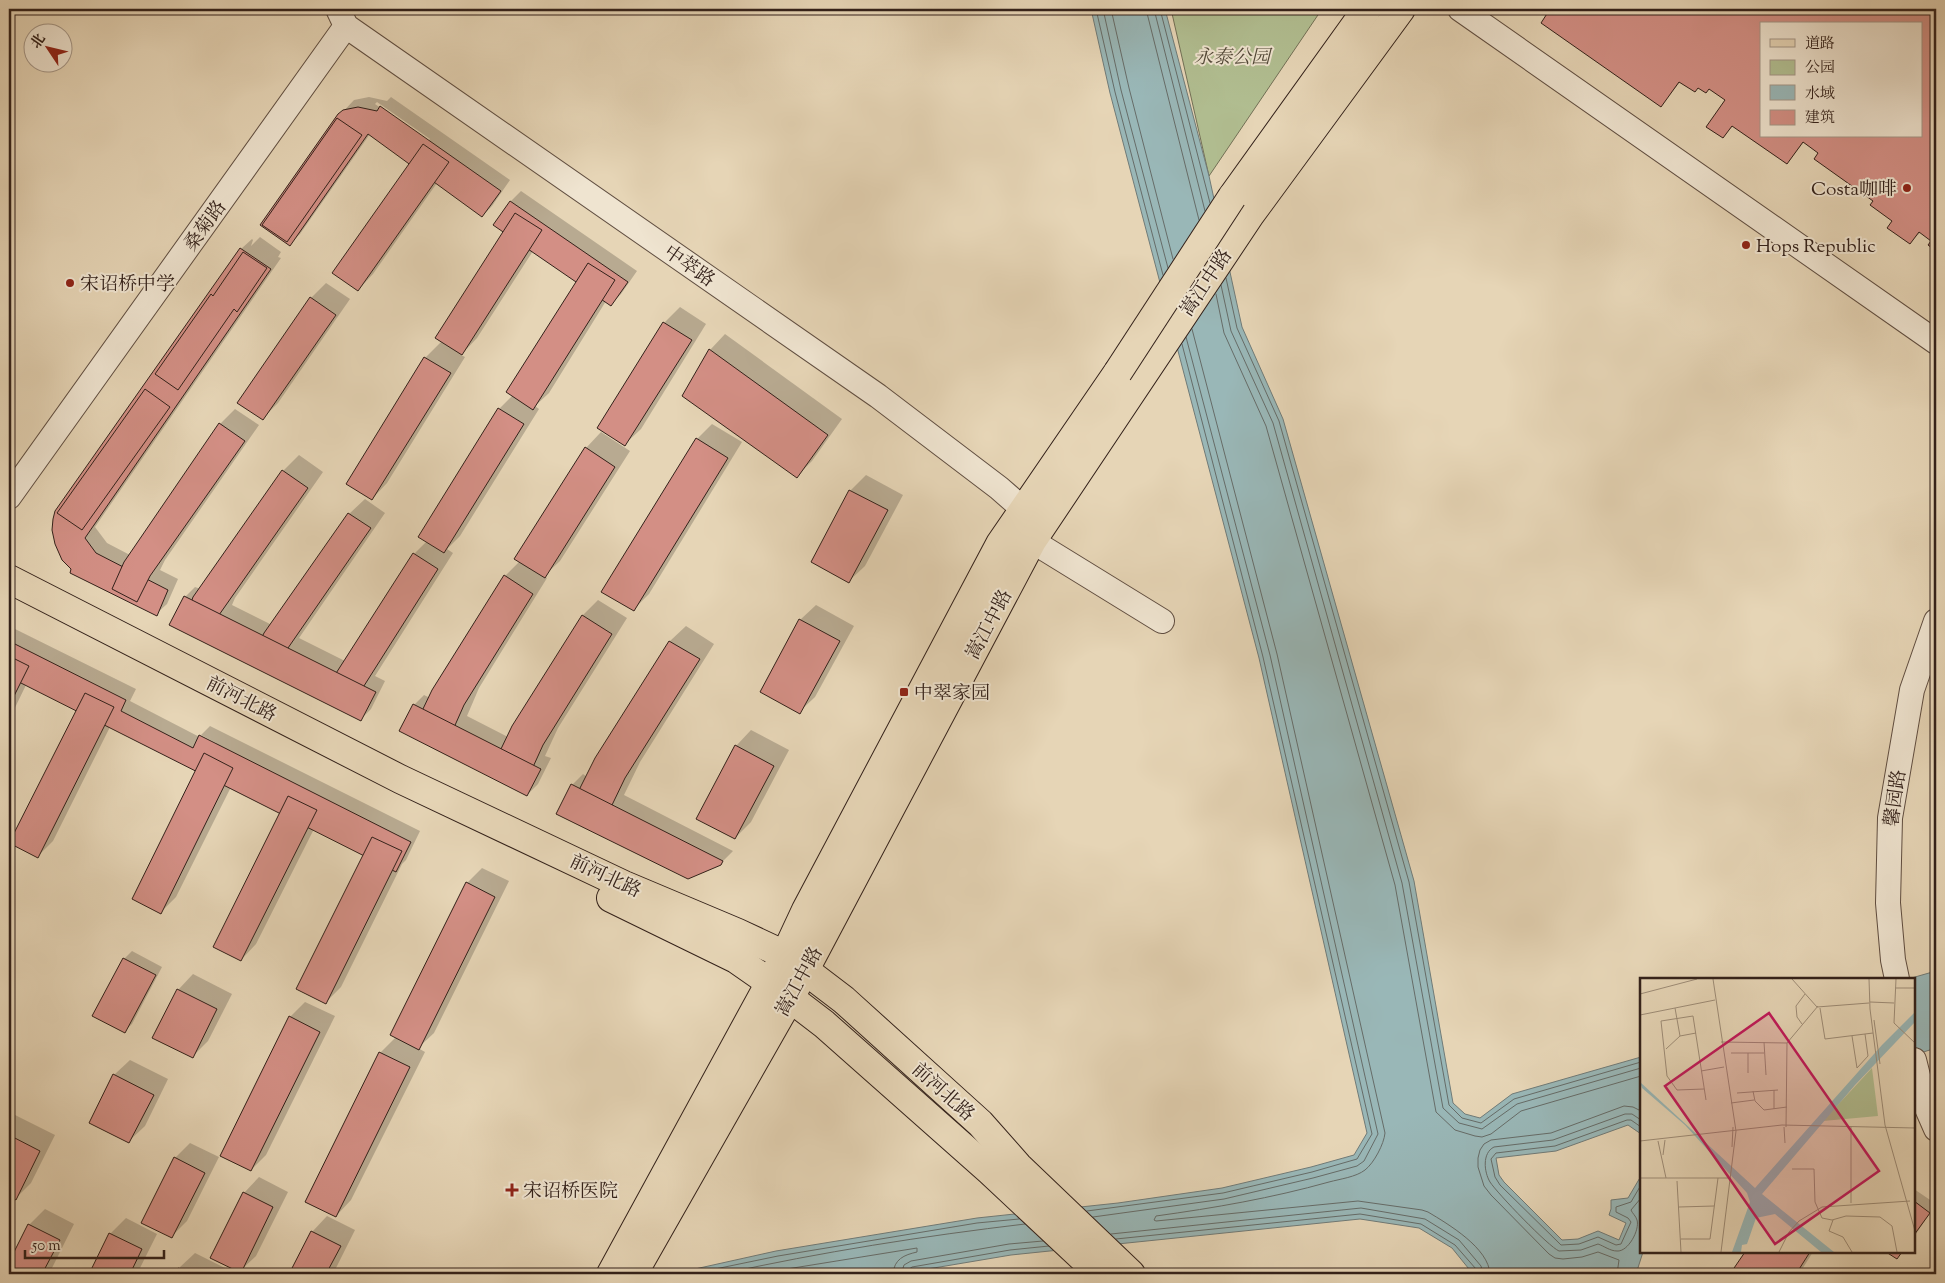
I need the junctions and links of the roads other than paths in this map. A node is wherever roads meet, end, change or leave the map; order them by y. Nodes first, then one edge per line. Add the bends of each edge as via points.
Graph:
1 (1367, 9) edge
2 (1400, 9) edge
3 (1460, 9) edge
4 (342, 18) edge
5 (1241, 206) junction
6 (1936, 342) edge
7 (9, 497) edge
8 (1033, 524) junction
9 (9, 579) edge
10 (9, 594) edge
11 (1162, 621) dead end
12 (1936, 622) edge
13 (795, 962) junction
14 (1895, 970) edge
15 (780, 990) junction
16 (1915, 1066) edge
17 (1936, 1129) edge
18 (625, 1270) edge
19 (1110, 1270) edge

1 - 5 main road, 嵩江中路
2 - 5 main road, 嵩江中路
3 - 6 street
4 - 7 street, 桑菊路
4 - 8 street, 中萃路 via 878,396 999,488
5 - 8 main road, 嵩江中路, bridge
8 - 11 street, 中萃路
8 - 13 main road, 嵩江中路 via 995,552 806,910
9 - 13 main road, 前河北路 via 400,779
10 - 15 main road, 前河北路 via 394,795 736,959
12 - 14 street, 馨园路 via 1912,690 1890,818 1888,903
13 - 15 main road, 嵩江中路
13 - 19 main road, 前河北路 via 844,1000 980,1123
15 - 18 main road, 嵩江中路
15 - 19 main road, 前河北路 via 824,1024 990,1172
16 - 17 street via 1925,1104

